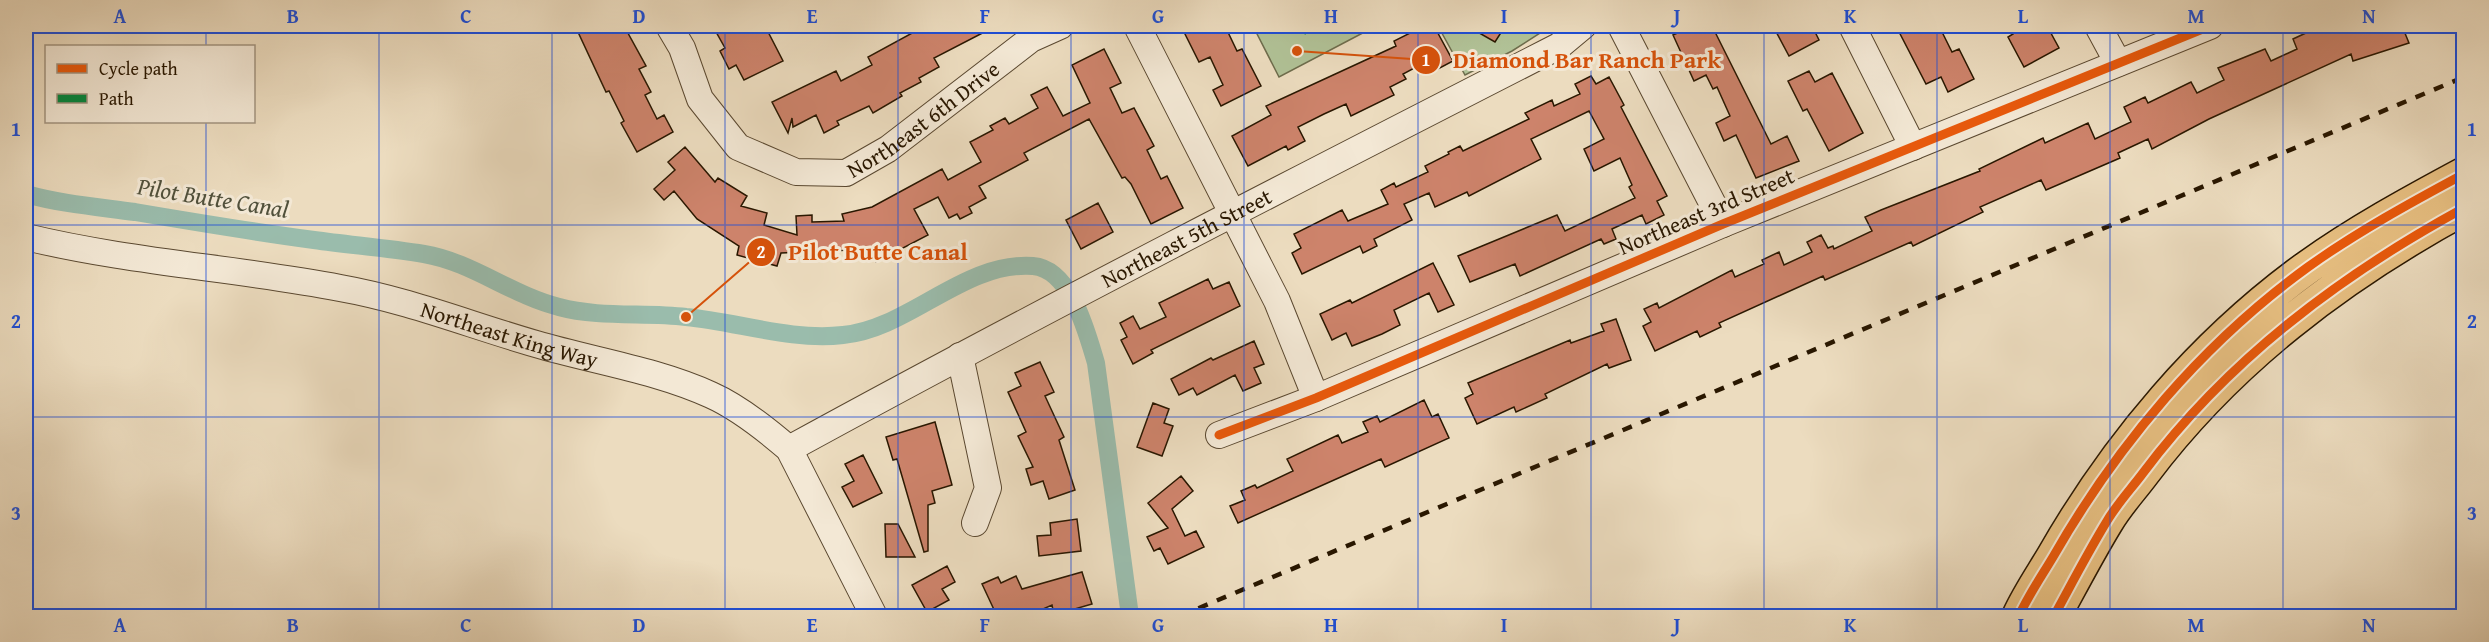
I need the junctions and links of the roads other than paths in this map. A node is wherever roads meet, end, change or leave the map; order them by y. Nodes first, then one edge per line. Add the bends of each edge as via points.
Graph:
1 (669, 26) edge
2 (1060, 26) edge
3 (1137, 26) edge
4 (1583, 26) edge
5 (1621, 26) edge
6 (1852, 26) edge
7 (2098, 26) edge
8 (2210, 26) edge
9 (2118, 63) junction
10 (1913, 147) junction
11 (2463, 174) edge
12 (2463, 208) edge
13 (1232, 213) junction
14 (1723, 224) junction
15 (26, 237) edge
16 (960, 356) junction
17 (1316, 398) junction
18 (1219, 435) dead end
19 (789, 449) junction
20 (975, 523) dead end
21 (874, 616) edge
22 (2019, 616) edge
23 (2054, 616) edge

1 - 2 street, Northeast 6th Drive via 682,48 700,99 738,147 796,172 846,173 888,149 1031,39
3 - 13 street
4 - 13 street, Northeast 5th Street via 1559,46
5 - 14 street
6 - 10 street
7 - 9 street
8 - 9 street, Northeast 3rd Street
9 - 10 street, Northeast 3rd Street
10 - 14 street, Northeast 3rd Street
11 - 22 highway via 2390,214 2308,268 2234,328 2132,437 2086,499
12 - 23 highway via 2406,239 2322,295 2250,354 2171,435 2115,510
13 - 16 street, Northeast 5th Street
13 - 17 street via 1277,301
14 - 17 street, Northeast 3rd Street
15 - 19 street, Northeast King Way via 84,252 339,287 418,305 535,344 666,378 713,396
16 - 19 street, Northeast 5th Street
16 - 20 street via 988,488
17 - 18 street, Northeast 3rd Street
19 - 21 street, Northeast King Way

